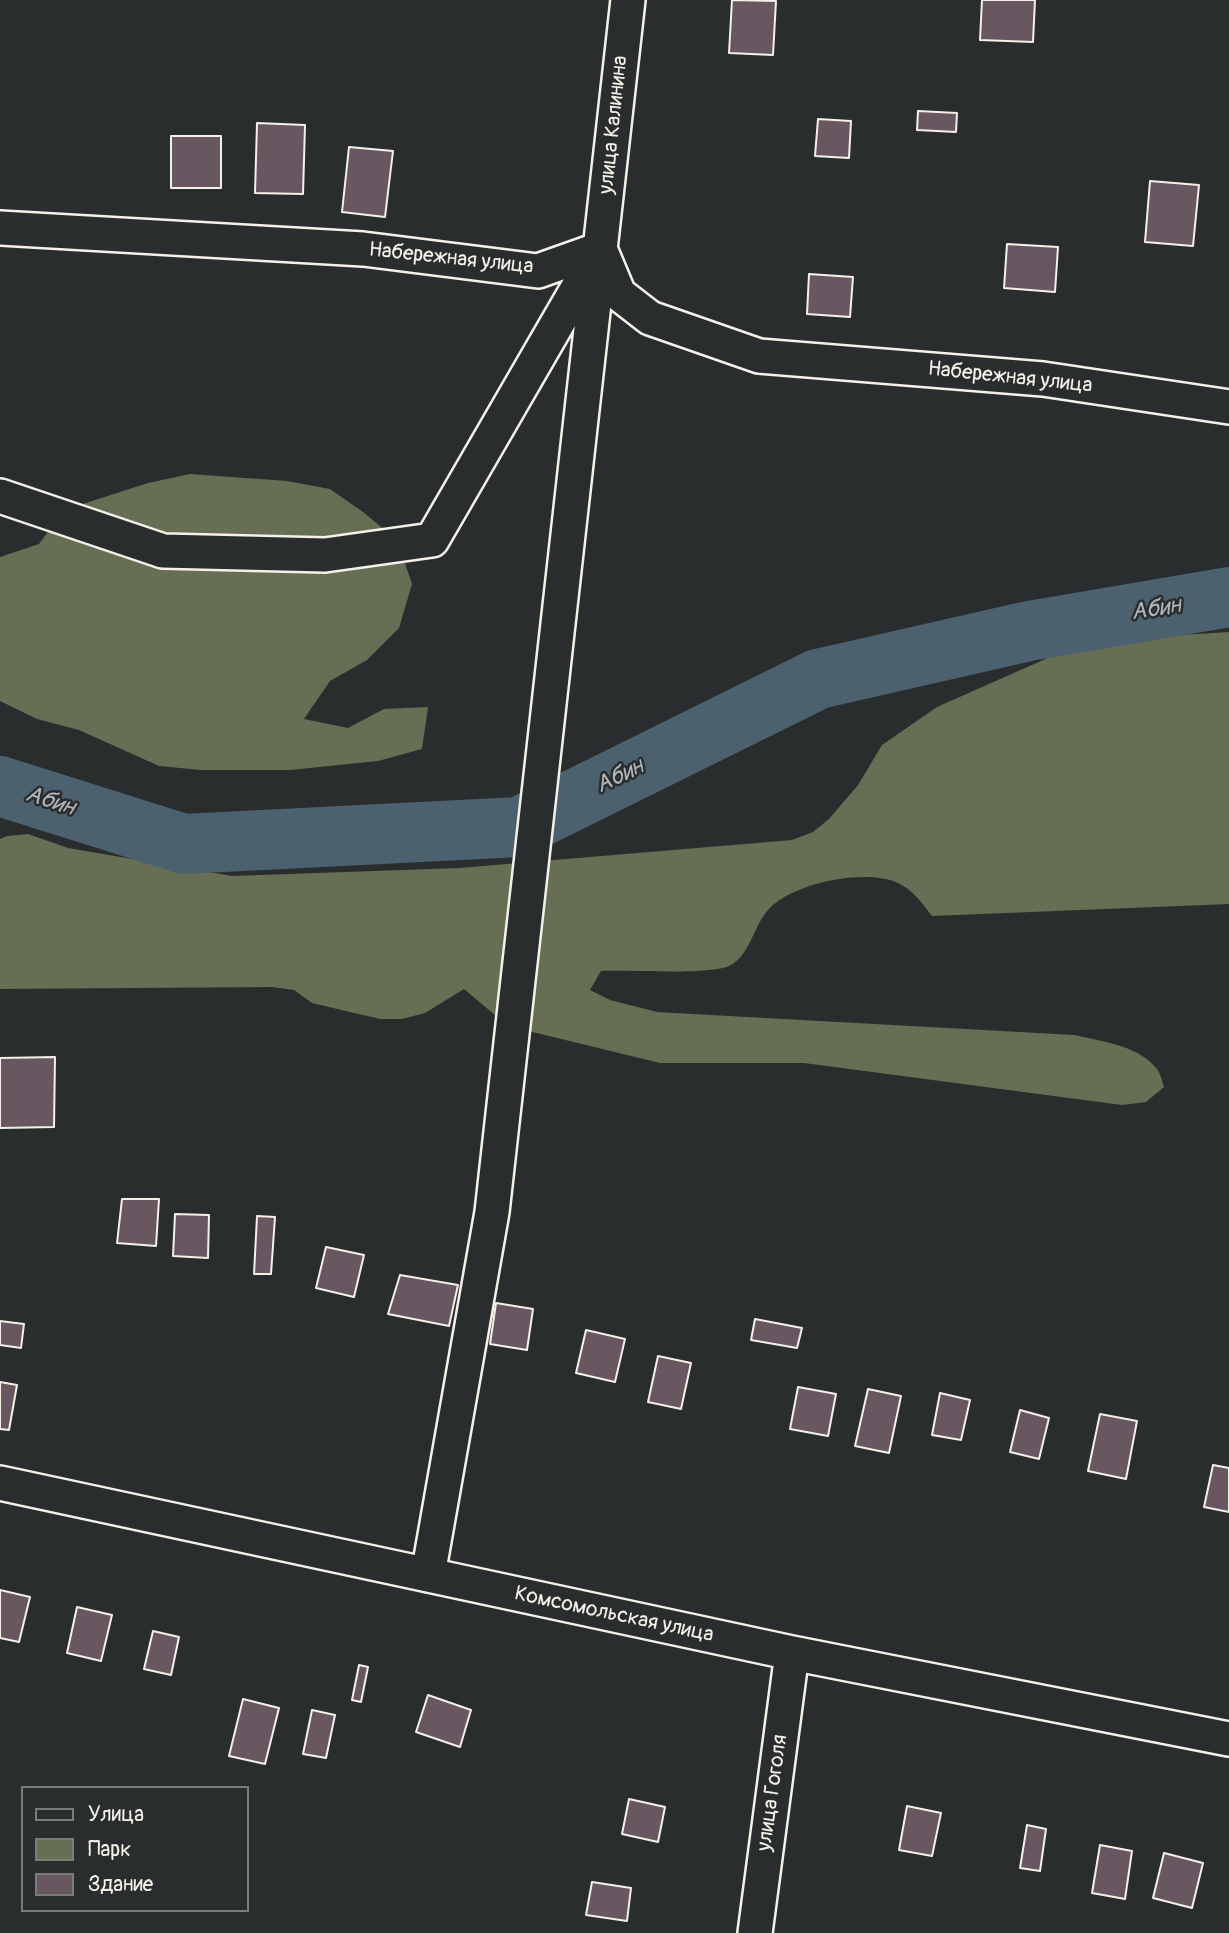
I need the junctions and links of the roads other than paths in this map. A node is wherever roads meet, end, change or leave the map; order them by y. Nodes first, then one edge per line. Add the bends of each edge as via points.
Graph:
1 (628, 0) edge
2 (0, 228) edge
3 (600, 249) junction
4 (1229, 407) edge
5 (0, 496) edge
6 (0, 1483) edge
7 (428, 1575) junction
8 (792, 1653) junction
9 (1229, 1739) edge
10 (754, 1933) edge

1 - 3 street, улица Калинина
2 - 3 street, Набережная улица via 363,249 538,271
3 - 4 street, Набережная улица via 619,293 650,318 760,356 1043,379
3 - 5 street via 432,540 325,555 163,551
3 - 7 street, улица Калинина via 492,1212
6 - 7 street, Комсомольская улица
7 - 8 street, Комсомольская улица
8 - 9 street, Комсомольская улица
8 - 10 street, улица Гоголя

